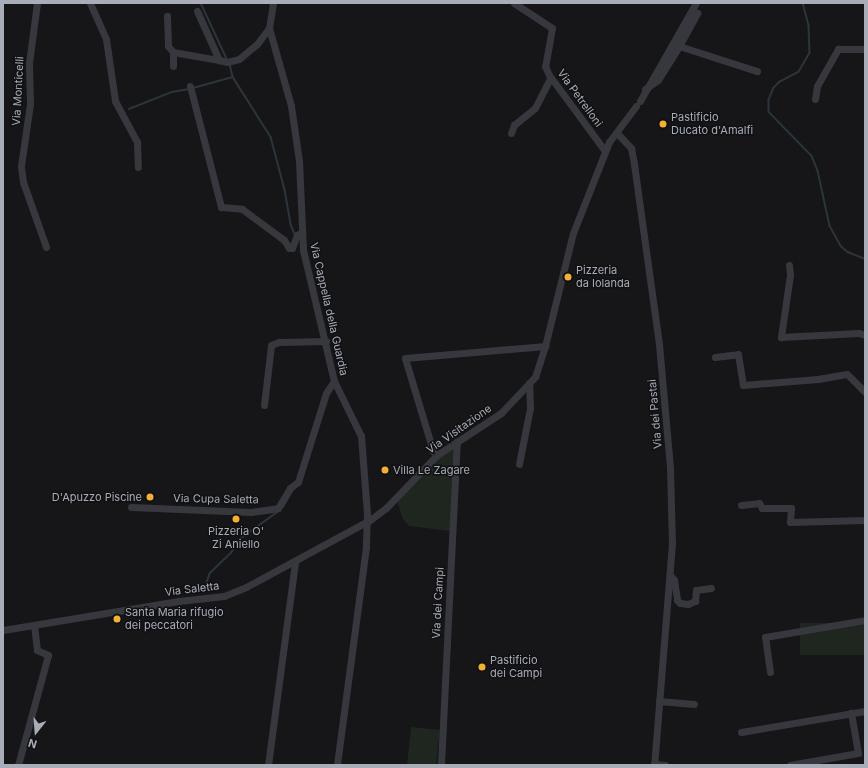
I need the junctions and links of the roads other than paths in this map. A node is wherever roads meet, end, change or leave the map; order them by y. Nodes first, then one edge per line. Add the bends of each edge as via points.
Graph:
1 (37, 3) edge
2 (90, 3) edge
3 (273, 3) edge
4 (514, 3) edge
5 (696, 3) edge
6 (197, 11) dead end
7 (697, 13) dead end
8 (167, 16) dead end
9 (269, 28) junction
10 (679, 46) junction
11 (865, 49) edge
12 (173, 52) junction
13 (219, 60) junction
14 (173, 66) dead end
15 (757, 71) dead end
16 (550, 79) junction
17 (190, 86) dead end
18 (645, 90) junction
19 (815, 99) dead end
20 (511, 133) dead end
21 (617, 133) junction
22 (605, 152) junction
23 (138, 167) dead end
24 (298, 235) junction
25 (46, 247) dead end
26 (789, 265) dead end
27 (865, 335) edge
28 (322, 341) junction
29 (545, 346) junction
30 (715, 357) dead end
31 (334, 381) junction
32 (529, 383) junction
33 (865, 392) edge
34 (264, 405) dead end
35 (457, 441) junction
36 (437, 455) junction
37 (520, 464) dead end
38 (741, 505) dead end
39 (131, 508) dead end
40 (865, 520) edge
41 (367, 522) junction
42 (295, 562) junction
43 (670, 575) junction
44 (711, 588) dead end
45 (865, 620) edge
46 (34, 625) junction
47 (3, 630) edge
48 (770, 672) dead end
49 (659, 701) junction
50 (694, 704) dead end
51 (865, 711) edge
52 (851, 713) junction
53 (741, 732) dead end
54 (654, 764) edge
55 (18, 765) edge
56 (268, 765) edge
57 (337, 765) edge
58 (441, 765) edge
59 (665, 765) edge
60 (790, 765) edge

1 - 25 street, Via Monticelli via 29,63 29,110 21,166 23,182
2 - 23 street via 106,39 115,101 137,142
3 - 9 street, Via Cappella della Guardia
4 - 16 street, Via Petrelloni via 552,28 545,66
5 - 18 street via 668,56
6 - 13 street
7 - 10 street
8 - 12 street via 168,46
9 - 13 street via 257,44 239,59 229,62
9 - 24 street, Via Cappella della Guardia via 291,106 299,161
10 - 15 street
10 - 18 street via 658,80
11 - 19 street via 838,49 817,86
12 - 13 street
12 - 14 street
16 - 20 street via 535,108 514,125
16 - 22 street, Via Petrelloni
17 - 24 street via 221,207 242,209 284,240 289,248 292,248
18 - 21 street, Via Visitazione
21 - 22 street, Via Visitazione
21 - 43 street, Via dei Pastai via 631,148 659,344 672,506
22 - 29 street, Via Visitazione via 573,233
24 - 28 street, Via Cappella della Guardia
26 - 27 street via 790,275 781,337 859,333
28 - 31 street, Via Cappella della Guardia
28 - 34 street via 279,342 271,345
29 - 32 street, Via Visitazione via 535,376
29 - 36 street via 405,358
30 - 33 street via 738,354 743,385 847,374
31 - 39 street, Via Cupa Saletta via 326,393 298,482 290,488 278,508 251,512
31 - 41 street, Via Cappella della Guardia via 361,436
32 - 35 street, Via Visitazione via 502,413
32 - 37 street via 530,408
35 - 36 street, Via Visitazione
35 - 58 street, Via dei Campi
36 - 41 street, Via Visitazione via 386,508
38 - 40 street via 759,502 762,508 791,508 790,522
41 - 42 street, Via Saletta
41 - 57 street via 366,547
42 - 46 street, Via Saletta via 224,596
42 - 56 street
43 - 44 street via 674,580 677,600 680,603 688,604 695,601 696,590
43 - 49 street, Via dei Pastai
45 - 48 street via 765,637
46 - 47 street, Via Saletta
46 - 55 street via 37,650 48,655
49 - 50 street
49 - 54 street, Via dei Pastai
51 - 52 street
52 - 53 street
52 - 60 street via 858,753
54 - 59 street

